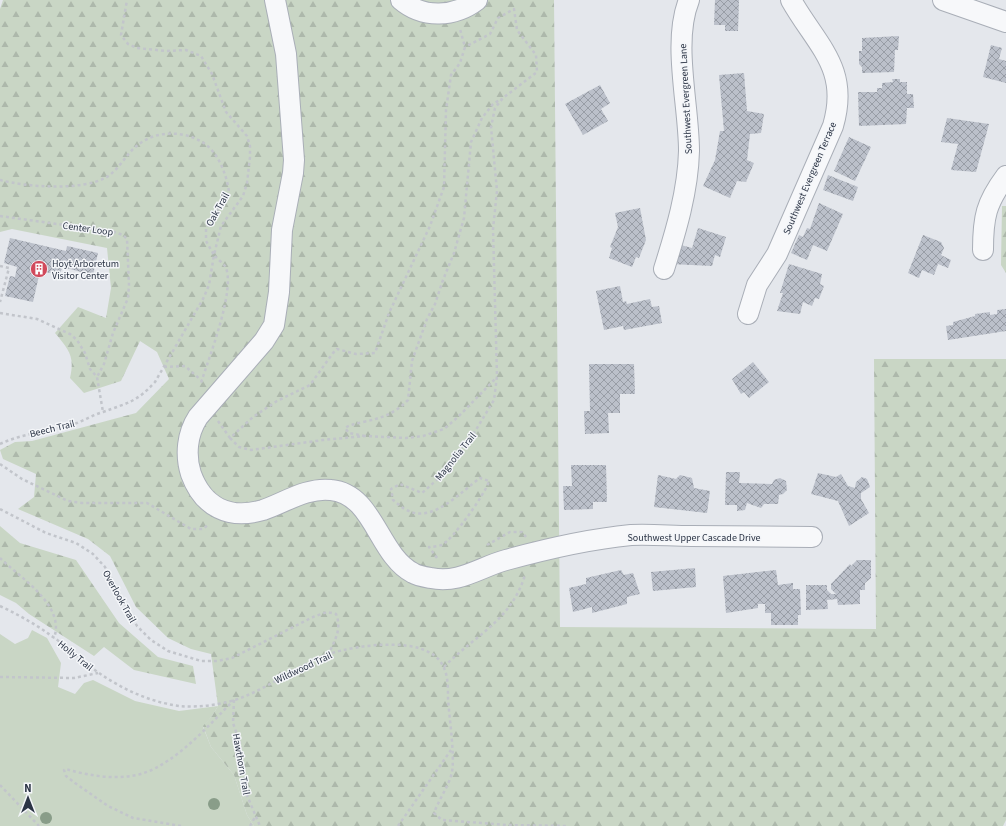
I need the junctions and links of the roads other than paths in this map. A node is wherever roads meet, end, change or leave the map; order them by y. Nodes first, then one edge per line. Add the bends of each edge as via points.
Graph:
1 (275, 0) edge
2 (401, 0) edge
3 (477, 0) edge
4 (689, 0) edge
5 (791, 0) edge
6 (943, 0) edge
7 (1006, 22) edge
8 (1006, 176) edge
9 (983, 250) dead end
10 (664, 269) dead end
11 (748, 314) dead end
12 (812, 537) dead end

1 - 12 street, Southwest Upper Cascade Drive via 286,54 294,147 294,173 280,242 278,304 274,325 264,341 198,417 191,430 188,450 190,470 199,491 214,506 224,511 242,512 261,510 315,491 332,490 352,497 396,559 412,573 444,580 528,555 632,535
2 - 3 street via 418,10 438,14 464,8
4 - 10 street, Southwest Evergreen Lane via 684,15 682,36 688,120 688,164 683,201
5 - 11 street, Southwest Evergreen Terrace via 829,57 834,69 839,97 837,112 777,254 757,285
6 - 7 street
8 - 9 street via 990,200 984,225

